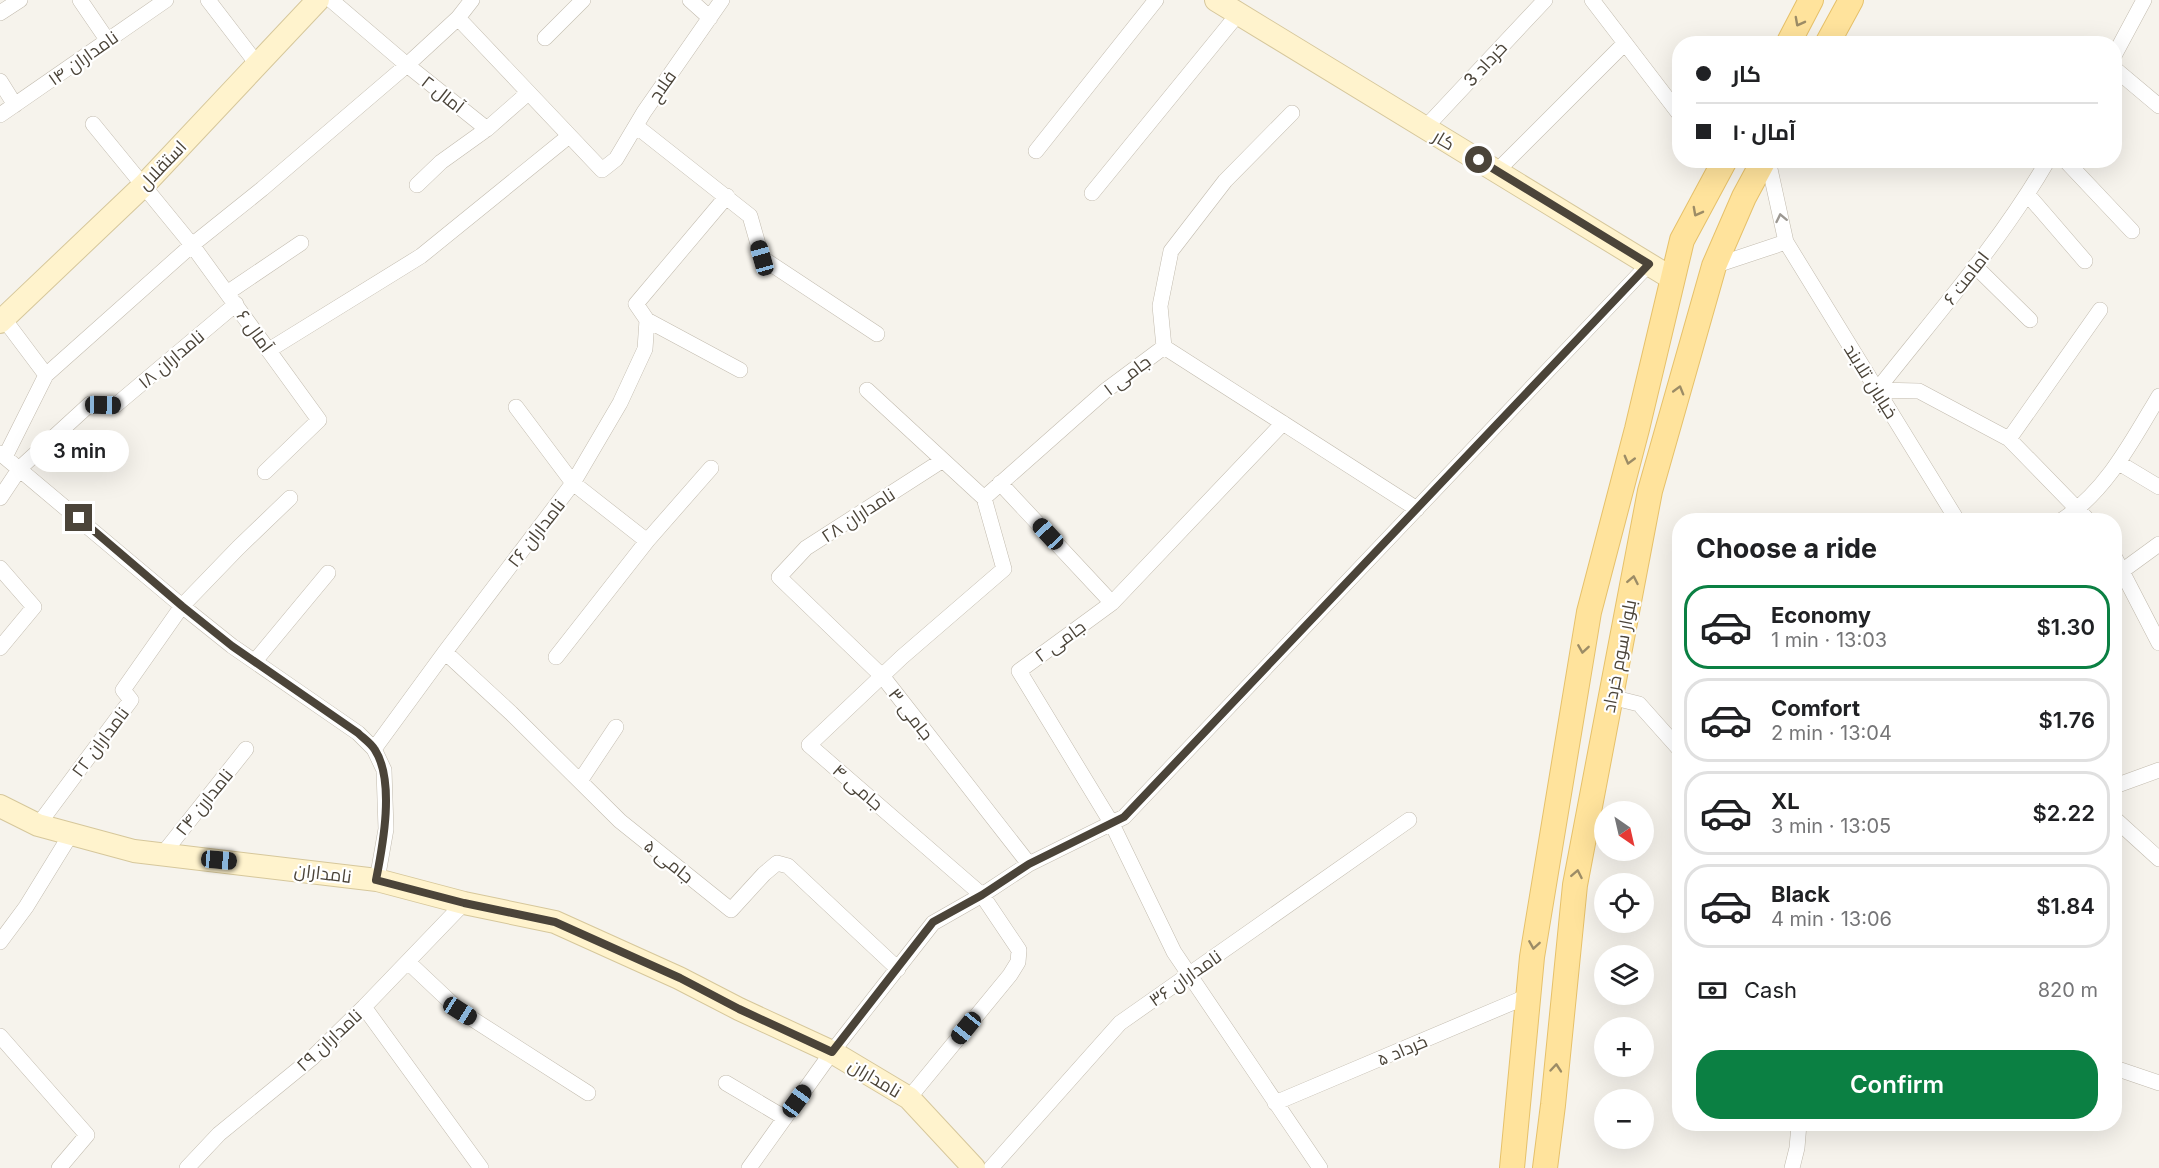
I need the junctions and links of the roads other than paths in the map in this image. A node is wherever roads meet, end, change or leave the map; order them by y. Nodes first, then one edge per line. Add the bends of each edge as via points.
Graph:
1 (20, 0) edge
2 (80, 0) edge
3 (166, 0) edge
4 (208, 0) edge
5 (318, 0) edge
6 (331, 0) edge
7 (472, 0) edge
8 (583, 0) edge
9 (690, 0) edge
10 (722, 0) edge
11 (1156, 0) edge
12 (1216, 0) edge
13 (1545, 0) edge
14 (1592, 0) edge
15 (1811, 0) edge
16 (1851, 0) edge
17 (2144, 0) edge
18 (0, 13) edge
19 (1238, 14) junction
20 (458, 18) junction
21 (710, 18) junction
22 (1792, 36) edge
23 (1832, 36) edge
24 (545, 38) dead end
25 (108, 40) junction
26 (2122, 41) edge
27 (1625, 43) junction
28 (257, 64) junction
29 (407, 65) junction
30 (2122, 75) edge
31 (0, 81) edge
32 (528, 93) junction
33 (15, 105) junction
34 (1672, 105) edge
35 (2159, 106) edge
36 (1292, 112) dead end
37 (0, 115) edge
38 (93, 124) dead end
39 (636, 126) junction
40 (1425, 128) junction
41 (487, 129) junction
42 (569, 136) junction
43 (1036, 151) dead end
44 (1718, 168) edge
45 (1760, 168) edge
46 (1770, 168) edge
47 (2043, 168) edge
48 (2073, 168) edge
49 (1497, 171) junction
50 (144, 185) junction
51 (417, 185) dead end
52 (1092, 193) dead end
53 (2028, 195) junction
54 (727, 196) junction
55 (2132, 231) dead end
56 (1786, 242) junction
57 (301, 243) dead end
58 (192, 245) junction
59 (2085, 261) dead end
60 (1649, 264) junction
61 (1714, 266) junction
62 (1975, 266) junction
63 (1673, 279) junction
64 (231, 299) junction
65 (2100, 310) dead end
66 (647, 320) junction
67 (2030, 320) dead end
68 (2, 321) edge
69 (877, 334) dead end
70 (1164, 347) junction
71 (269, 350) junction
72 (740, 370) dead end
73 (46, 375) junction
74 (867, 390) dead end
75 (1876, 390) junction
76 (2159, 396) edge
77 (516, 406) dead end
78 (1283, 423) junction
79 (2009, 439) junction
80 (3, 455) edge
81 (943, 460) junction
82 (2119, 463) junction
83 (20, 468) junction
84 (711, 468) dead end
85 (265, 472) dead end
86 (573, 483) junction
87 (1000, 483) junction
88 (2159, 487) edge
89 (0, 498) edge
90 (290, 498) dead end
91 (984, 498) junction
92 (1417, 509) junction
93 (1953, 513) edge
94 (2081, 513) edge
95 (2084, 513) edge
96 (647, 541) junction
97 (2159, 544) edge
98 (2122, 562) edge
99 (0, 568) edge
100 (2122, 572) edge
101 (328, 573) dead end
102 (779, 577) joint
103 (1112, 603) junction
104 (182, 606) junction
105 (2159, 643) edge
106 (0, 648) edge
107 (445, 652) junction
108 (556, 657) dead end
109 (255, 661) junction
110 (883, 677) junction
111 (1611, 697) junction
112 (616, 727) dead end
113 (1672, 741) edge
114 (246, 749) dead end
115 (374, 749) junction
116 (2159, 770) edge
117 (580, 781) junction
118 (2122, 783) edge
119 (0, 806) edge
120 (1409, 820) dead end
121 (1112, 824) junction
122 (38, 825) junction
123 (2122, 825) edge
124 (71, 834) junction
125 (162, 855) junction
126 (2159, 859) edge
127 (1029, 864) junction
128 (376, 880) junction
129 (982, 895) junction
130 (464, 903) junction
131 (0, 942) edge
132 (408, 962) junction
133 (898, 969) junction
134 (1189, 976) junction
135 (1528, 996) junction
136 (364, 1007) junction
137 (0, 1036) edge
138 (832, 1052) junction
139 (2122, 1070) edge
140 (726, 1083) dead end
141 (2159, 1083) edge
142 (588, 1093) dead end
143 (1519, 1097) junction
144 (909, 1098) junction
145 (1275, 1103) junction
146 (1553, 1105) junction
147 (785, 1118) junction
148 (1799, 1131) edge
149 (59, 1168) edge
150 (187, 1168) edge
151 (481, 1168) edge
152 (749, 1168) edge
153 (974, 1168) edge
154 (991, 1168) edge
155 (1320, 1168) edge
156 (1512, 1168) edge
157 (1545, 1168) edge
158 (1792, 1168) edge

1 - 18 street
2 - 25 street
3 - 25 street, نامداران ۱۴
4 - 28 street
5 - 28 street, استقلال
6 - 29 street, آمال ۲
7 - 20 street
8 - 24 street
9 - 21 street
10 - 21 street, فلاح
11 - 43 street
12 - 19 street, کار
13 - 40 street, خرداد 3
14 - 27 street
15 -> 22 main road
16 - 23 main road
17 - 26 street
19 - 40 street, کار
19 - 52 street
20 - 29 street
20 - 32 street
21 - 39 street, فلاح
25 - 33 street, نامداران ۱۴
27 - 34 street
27 - 49 street
28 - 50 street, استقلال
29 - 41 street, آمال ۲
29 - 58 street
30 - 35 street
31 - 33 street
32 - 41 street
32 - 42 street
33 - 37 street, نامداران ۱۴
36 - 70 street via 1226,181 1171,251 1160,306
38 - 50 street, آمال ۶
39 - 42 street, فلاح via 616,159 602,170
39 - 54 street
40 - 49 street, کار
41 - 51 street
42 - 71 street via 421,256
44 -> 63 main road, بلوار سوم خرداد via 1682,240
45 - 61 main road, بلوار سوم خرداد
56 -> 46 street, خیابان تلابند
47 - 53 street, امامت ۶
48 - 55 street
49 - 60 street, کار
50 - 58 street, آمال ۶
50 - 68 street, استقلال
53 - 59 street
53 - 62 street, امامت ۶
54 - 66 street, نامداران ۲۶ via 636,304
54 - 69 street via 750,216 762,258
56 - 61 street
56 - 75 street, خیابان تلابند
57 - 64 street, نامداران ۱۸
58 - 64 street, آمال ۶
58 - 73 street
60 - 63 street, کار
60 - 92 street
111 -> 61 main road, بلوار سوم خرداد via 1650,491
62 - 67 street
62 - 75 street, امامت ۶
63 -> 135 main road, بلوار سوم خرداد via 1589,612
64 - 71 street, آمال ۶
64 - 83 street, نامداران ۱۸ via 116,405 90,404
65 - 79 street
66 - 72 street
66 - 86 street, نامداران ۲۶ via 645,349 620,404
68 - 73 street
70 - 78 street, جامی ۱
70 - 87 street, جامی ۱ via 1105,391
71 - 85 street, آمال ۶ via 319,420
73 - 80 street
74 - 81 street
75 - 79 street via 1919,391
75 - 93 street, خیابان تلابند
76 - 82 street
77 - 86 street
78 - 92 street, جامی ۱
78 - 103 street
79 - 94 street
80 - 83 street
81 - 91 street
81 - 102 street, نامداران ۲۸ via 806,548
82 - 88 street
82 - 95 street
83 - 89 street, نامداران ۱۸
83 - 104 street
84 - 96 street
86 - 96 street
86 - 107 street, نامداران ۲۶
87 - 91 street, جامی ۱
87 - 103 street
90 - 104 street, نامداران ۲۲
91 - 110 street via 1004,569
92 - 121 street via 1124,817
96 - 108 street
97 - 98 street
99 - 106 street via 34,607
100 - 105 street
101 - 109 street
102 - 110 street, جامی ۳
103 - 121 street, جامی ۲ via 1019,671
104 - 109 street
104 - 122 street, نامداران ۲۲ via 123,690 131,700
107 - 115 street, نامداران ۲۶
107 - 117 street, جامی ۵
109 - 115 street via 358,733
110 - 127 street, جامی ۳
110 - 129 street, جامی ۴ via 809,745
111 - 113 street via 1639,704
146 -> 111 main road, بلوار سوم خرداد via 1575,885
112 - 117 street
114 - 125 street, نامدارن ۲۴
115 - 128 street via 384,770 386,829
116 - 118 street
117 - 133 street, جامی ۵ via 620,821 731,910 777,863 788,866
119 - 122 street, نامداران
120 - 134 street, نامداران ۳۶
121 - 127 street
121 - 134 street
122 - 124 street, نامداران
123 - 126 street
124 - 125 street, نامداران
124 - 131 street
125 - 128 street, نامداران
127 - 129 street
128 - 130 street, نامداران
129 - 133 street via 933,922
129 - 144 street via 1019,950 1018,962
130 - 132 street, نامداران ۲۹
130 - 138 street, نامداران via 555,922
132 - 136 street, نامداران ۲۹
132 - 142 street via 460,1011
133 - 138 street
134 - 145 street
134 - 154 street, نامداران ۳۶ via 1120,1023
135 - 143 main road, بلوار سوم خرداد
135 - 145 street, خرداد ۵
136 - 150 street, نامداران ۲۹ via 312,1058 219,1134
136 - 151 street
137 - 149 street via 87,1135
138 - 144 street, نامداران
138 - 147 street
139 - 141 street
140 - 147 street
143 - 146 main road
143 - 156 main road, بلوار سوم خرداد
144 - 153 street, نامداران
145 - 155 street
146 - 157 main road, بلوار سوم خرداد
147 - 152 street
148 - 158 street

